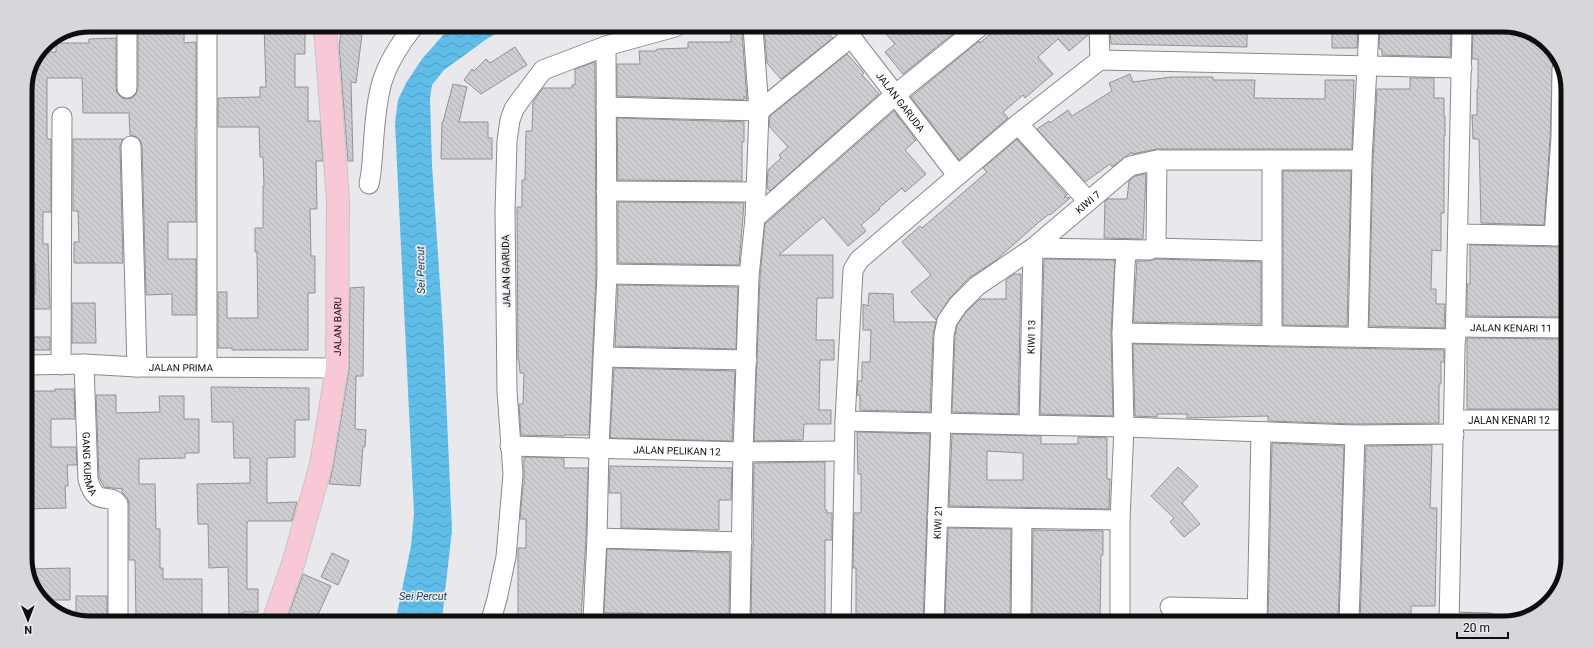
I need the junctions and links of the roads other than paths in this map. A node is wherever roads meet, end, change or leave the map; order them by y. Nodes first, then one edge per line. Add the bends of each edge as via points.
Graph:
1 (126, 32) edge
2 (207, 32) edge
3 (325, 32) edge
4 (409, 32) edge
5 (657, 32) edge
6 (753, 32) edge
7 (848, 32) edge
8 (973, 32) edge
9 (1099, 32) edge
10 (1369, 32) edge
11 (1462, 32) edge
12 (606, 46) junction
13 (1100, 60) junction
14 (1368, 67) junction
15 (1462, 68) junction
16 (127, 88) dead end
17 (895, 95) junction
18 (606, 108) junction
19 (759, 111) junction
20 (62, 117) dead end
21 (1018, 124) junction
22 (131, 146) dead end
23 (1157, 160) junction
24 (1272, 160) junction
25 (1362, 160) junction
26 (957, 176) junction
27 (368, 184) dead end
28 (606, 191) junction
29 (755, 192) junction
30 (1088, 202) junction
31 (1561, 212) edge
32 (755, 218) junction
33 (1458, 234) junction
34 (1560, 236) edge
35 (1033, 248) junction
36 (1153, 248) junction
37 (1127, 250) junction
38 (1272, 251) junction
39 (607, 274) junction
40 (749, 276) junction
41 (1561, 328) edge
42 (1122, 333) junction
43 (1456, 333) junction
44 (1272, 336) junction
45 (1358, 338) junction
46 (603, 357) junction
47 (747, 360) junction
48 (84, 364) junction
49 (32, 365) edge
50 (61, 366) junction
51 (137, 367) junction
52 (207, 367) junction
53 (337, 368) junction
54 (1561, 420) edge
55 (845, 421) junction
56 (941, 423) junction
57 (1029, 425) junction
58 (1124, 427) junction
59 (1454, 427) junction
60 (1261, 432) junction
61 (1355, 435) junction
62 (510, 446) junction
63 (599, 448) junction
64 (844, 451) junction
65 (743, 452) junction
66 (937, 518) junction
67 (1022, 519) junction
68 (1120, 520) junction
69 (597, 538) junction
70 (742, 542) junction
71 (1170, 607) dead end
72 (118, 616) edge
73 (275, 616) edge
74 (492, 616) edge
75 (599, 616) edge
76 (740, 616) edge
77 (840, 616) edge
78 (934, 616) edge
79 (1021, 616) edge
80 (1120, 616) edge
81 (1257, 616) edge
82 (1349, 616) edge
83 (1449, 616) edge

1 - 16 street
2 - 52 street
3 - 53 main road, JALAN BARU via 338,200
4 - 27 street via 382,81
5 - 12 street, JALAN GARUDA
6 - 19 street
7 - 17 street, JALAN GARUDA
7 - 19 street
8 - 17 street
9 - 13 street
10 - 14 street
11 - 15 street
12 - 18 street
12 - 62 street, JALAN GARUDA via 543,70 514,109 508,130 505,212
13 - 14 street
13 - 21 street
14 - 15 street
14 - 25 street
15 - 33 street
17 - 26 street, JALAN GARUDA
17 - 32 street
18 - 19 street
18 - 28 street
19 - 29 street
20 - 50 street
21 - 26 street
21 - 30 street
22 - 51 street
23 - 24 street, KIWI 7
23 - 30 street, KIWI 7 via 1130,166
23 - 36 street via 1156,240
24 - 25 street, KIWI 7
24 - 38 street
25 - 45 street
26 - 55 street via 859,260 853,270
28 - 29 street
28 - 39 street
29 - 32 street
30 - 35 street, KIWI 7
31 - 34 street
32 - 40 street
33 - 34 street
33 - 43 street
35 - 37 street
35 - 56 street, KIWI 7 via 977,286 958,305 947,321 944,335
35 - 57 street, KIWI 13
36 - 37 street
36 - 38 street
37 - 42 street
38 - 44 street
39 - 40 street
39 - 46 street
40 - 47 street
41 - 43 street, JALAN KENARI 11
42 - 44 street, JALAN KENARI 11
42 - 58 street
43 - 45 street, JALAN KENARI 11
43 - 59 street
44 - 45 street, JALAN KENARI 11
46 - 47 street
46 - 63 street
47 - 65 street
48 - 50 street, JALAN PRIMA
48 - 51 street, JALAN PRIMA
48 - 72 street, GANG KURMA via 88,479 91,490 97,496 114,500 118,504
49 - 50 street, JALAN PRIMA
51 - 52 street, JALAN PRIMA
52 - 53 street, JALAN PRIMA
53 - 73 main road, JALAN BARU via 320,465 293,564
54 - 59 street, JALAN KENARI 12
55 - 56 street, JALAN KENARI 12
55 - 64 street
56 - 57 street, JALAN KENARI 12
56 - 66 street, KIWI 21
57 - 58 street, JALAN KENARI 12
58 - 60 street, JALAN KENARI 12
58 - 68 street
59 - 61 street, JALAN KENARI 12
59 - 83 street
60 - 61 street, JALAN KENARI 12
60 - 81 street
61 - 82 street
62 - 63 street, JALAN PELIKAN 12
62 - 74 street, JALAN GARUDA via 513,474 506,557
63 - 65 street, JALAN PELIKAN 12
63 - 69 street
64 - 65 street, JALAN PELIKAN 12
64 - 77 street
65 - 70 street
66 - 67 street
66 - 78 street, KIWI 21
67 - 68 street
67 - 79 street
68 - 80 street
69 - 70 street
69 - 75 street
70 - 76 street
71 - 81 street

